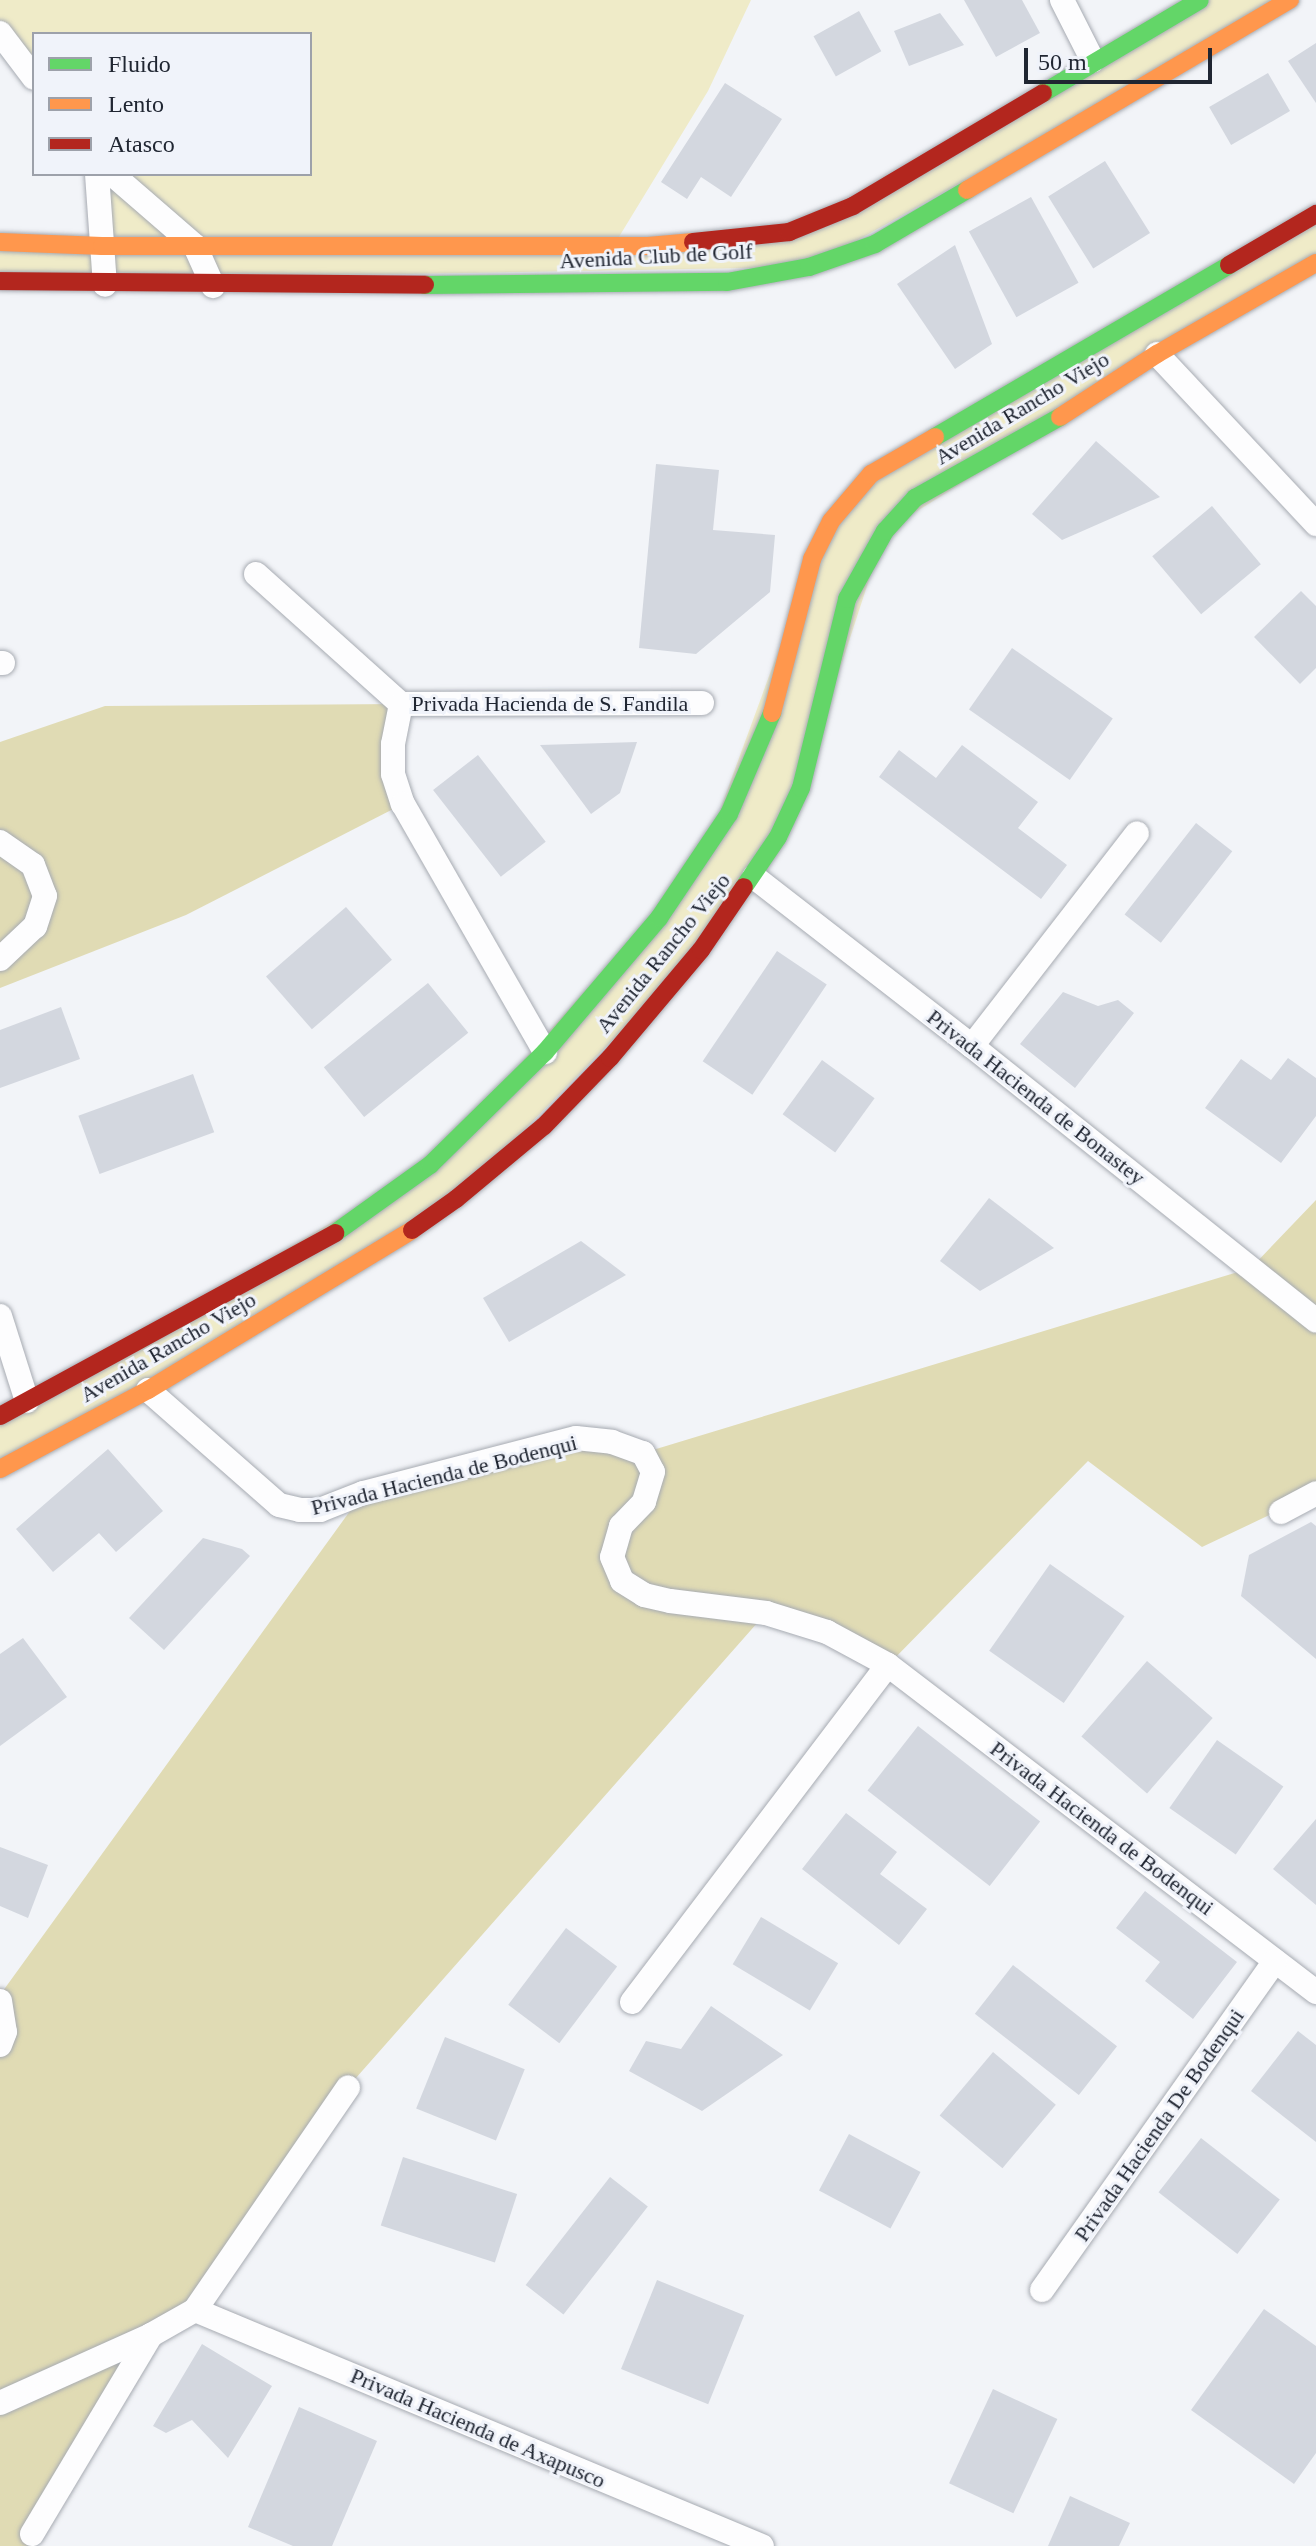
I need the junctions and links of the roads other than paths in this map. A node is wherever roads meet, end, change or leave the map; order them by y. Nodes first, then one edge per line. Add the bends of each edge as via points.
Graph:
1 (1062, 0) edge
2 (1200, 0) edge
3 (1290, 0) edge
4 (0, 33) edge
5 (1125, 42) junction
6 (1093, 61) junction
7 (32, 75) edge
8 (1150, 83) junction
9 (1070, 103) junction
10 (97, 176) edge
11 (114, 176) edge
12 (1316, 214) edge
13 (0, 242) edge
14 (102, 246) junction
15 (195, 246) junction
16 (1316, 263) edge
17 (0, 281) edge
18 (105, 285) junction
19 (213, 286) junction
20 (1209, 301) junction
21 (1157, 354) junction
22 (1056, 392) junction
23 (1316, 524) edge
24 (256, 574) dead end
25 (702, 703) dead end
26 (401, 704) junction
27 (729, 814) junction
28 (1137, 833) dead end
29 (778, 837) junction
30 (0, 842) edge
31 (754, 877) junction
32 (0, 959) edge
33 (972, 1046) junction
34 (545, 1052) junction
35 (0, 1316) edge
36 (1316, 1321) edge
37 (200, 1333) junction
38 (148, 1390) junction
39 (27, 1401) junction
40 (0, 1416) edge
41 (2, 1463) edge
42 (1316, 1493) edge
43 (1281, 1512) dead end
44 (888, 1665) junction
45 (1275, 1961) junction
46 (1316, 1992) edge
47 (0, 2001) edge
48 (632, 2002) dead end
49 (0, 2045) edge
50 (348, 2087) dead end
51 (1042, 2290) dead end
52 (195, 2310) junction
53 (151, 2335) junction
54 (0, 2403) edge
55 (32, 2534) dead end
56 (762, 2546) edge

1 - 6 street
2 - 5 street, Avenida Club de Golf
3 - 8 street, Avenida Club de Golf
4 - 7 street
5 - 6 street, Avenida Club de Golf
5 - 8 street
6 - 9 street, Avenida Club de Golf
8 - 9 street, Avenida Club de Golf
9 - 15 street, Avenida Club de Golf via 789,232 648,246
9 - 19 street, Avenida Club de Golf via 875,244 809,267 727,282
10 - 14 street
11 - 15 street
12 - 20 street, Avenida Rancho Viejo
13 - 14 street, Avenida Club de Golf
14 - 15 street, Avenida Club de Golf
14 - 18 street
15 - 19 street
16 - 20 street, Avenida Rancho Viejo
17 - 18 street, Avenida Club de Golf
18 - 19 street, Avenida Club de Golf
20 - 21 street, Avenida Rancho Viejo
20 - 22 street, Avenida Rancho Viejo
21 - 22 street, Avenida Rancho Viejo
21 - 23 street
22 - 27 street, Avenida Rancho Viejo via 871,474 831,521 812,559 769,725
22 - 29 street, Avenida Rancho Viejo via 915,498 885,531 847,599 801,788
24 - 26 street, Privada Hacienda de S. Fandila
25 - 26 street, Privada Hacienda de S. Fandila
26 - 34 street, Privada Hacienda de S. Fandila via 393,774 403,804
27 - 29 street via 763,811
27 - 34 street, Avenida Rancho Viejo via 659,918
28 - 33 street
29 - 31 street, Avenida Rancho Viejo
30 - 32 street via 33,865 45,896 35,926
31 - 33 street, Privada Hacienda de Bonastey
31 - 37 street, Avenida Rancho Viejo via 610,1058 544,1126 456,1199 410,1231
33 - 36 street, Privada Hacienda de Bonastey
34 - 37 street, Avenida Rancho Viejo via 430,1165
35 - 39 street
37 - 38 street, Avenida Rancho Viejo
37 - 39 street, Avenida Rancho Viejo
38 - 41 street, Avenida Rancho Viejo
38 - 44 street, Privada Hacienda de Bodenqui via 271,1499 300,1510 320,1510 363,1493 576,1438 643,1453 653,1472 644,1502 621,1526 612,1557 622,1581 644,1595 766,1613 827,1632
39 - 40 street, Avenida Rancho Viejo
42 - 43 street
44 - 45 street, Privada Hacienda de Bodenqui
44 - 48 street
45 - 46 street, Privada Hacienda de Bodenqui
45 - 51 street, Privada Hacienda De Bodenqui
47 - 49 street via 5,2032
50 - 52 street
52 - 53 street
52 - 56 street, Privada Hacienda de Axapusco
53 - 54 street
53 - 55 street

